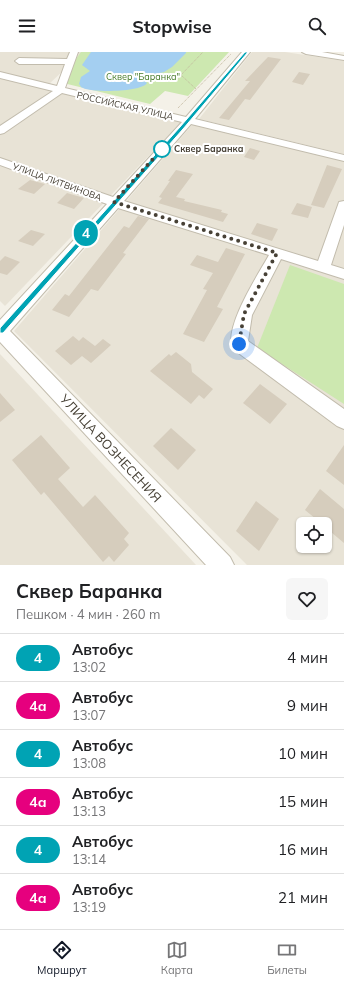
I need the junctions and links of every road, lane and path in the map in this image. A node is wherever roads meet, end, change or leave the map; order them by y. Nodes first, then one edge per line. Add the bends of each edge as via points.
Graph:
1 (203, 52) edge
2 (233, 52) edge
3 (246, 52) edge
4 (306, 52) edge
5 (71, 56) edge
6 (344, 58) edge
7 (19, 61) dead end
8 (0, 75) edge
9 (196, 89) junction
10 (60, 90) junction
11 (174, 112) dead end
12 (188, 121) junction
13 (0, 131) edge
14 (344, 158) edge
15 (0, 161) edge
16 (114, 202) junction
17 (344, 205) edge
18 (277, 253) junction
19 (323, 267) junction
20 (344, 274) edge
21 (0, 330) edge
22 (344, 420) edge
23 (222, 565) edge

1 - 9 path via 181,75
2 - 9 path
3 - 12 street, УЛИЦА ЛИТВИНОВА
4 - 6 street
5 - 7 street
5 - 10 street
8 - 10 street, РОССИЙСКАЯ УЛИЦА
9 - 11 path
10 - 12 street, РОССИЙСКАЯ УЛИЦА
10 - 13 street
12 - 14 street, РОССИЙСКАЯ УЛИЦА
12 - 16 street, УЛИЦА ЛИТВИНОВА
15 - 16 street, УЛИЦА ЛИТВИНОВА
16 - 18 street
16 - 21 street, УЛИЦА ЛИТВИНОВА
17 - 19 street
18 - 19 street
18 - 22 street via 244,314 239,344
19 - 20 street
21 - 23 street, УЛИЦА ВОЗНЕСЕНИЯ

